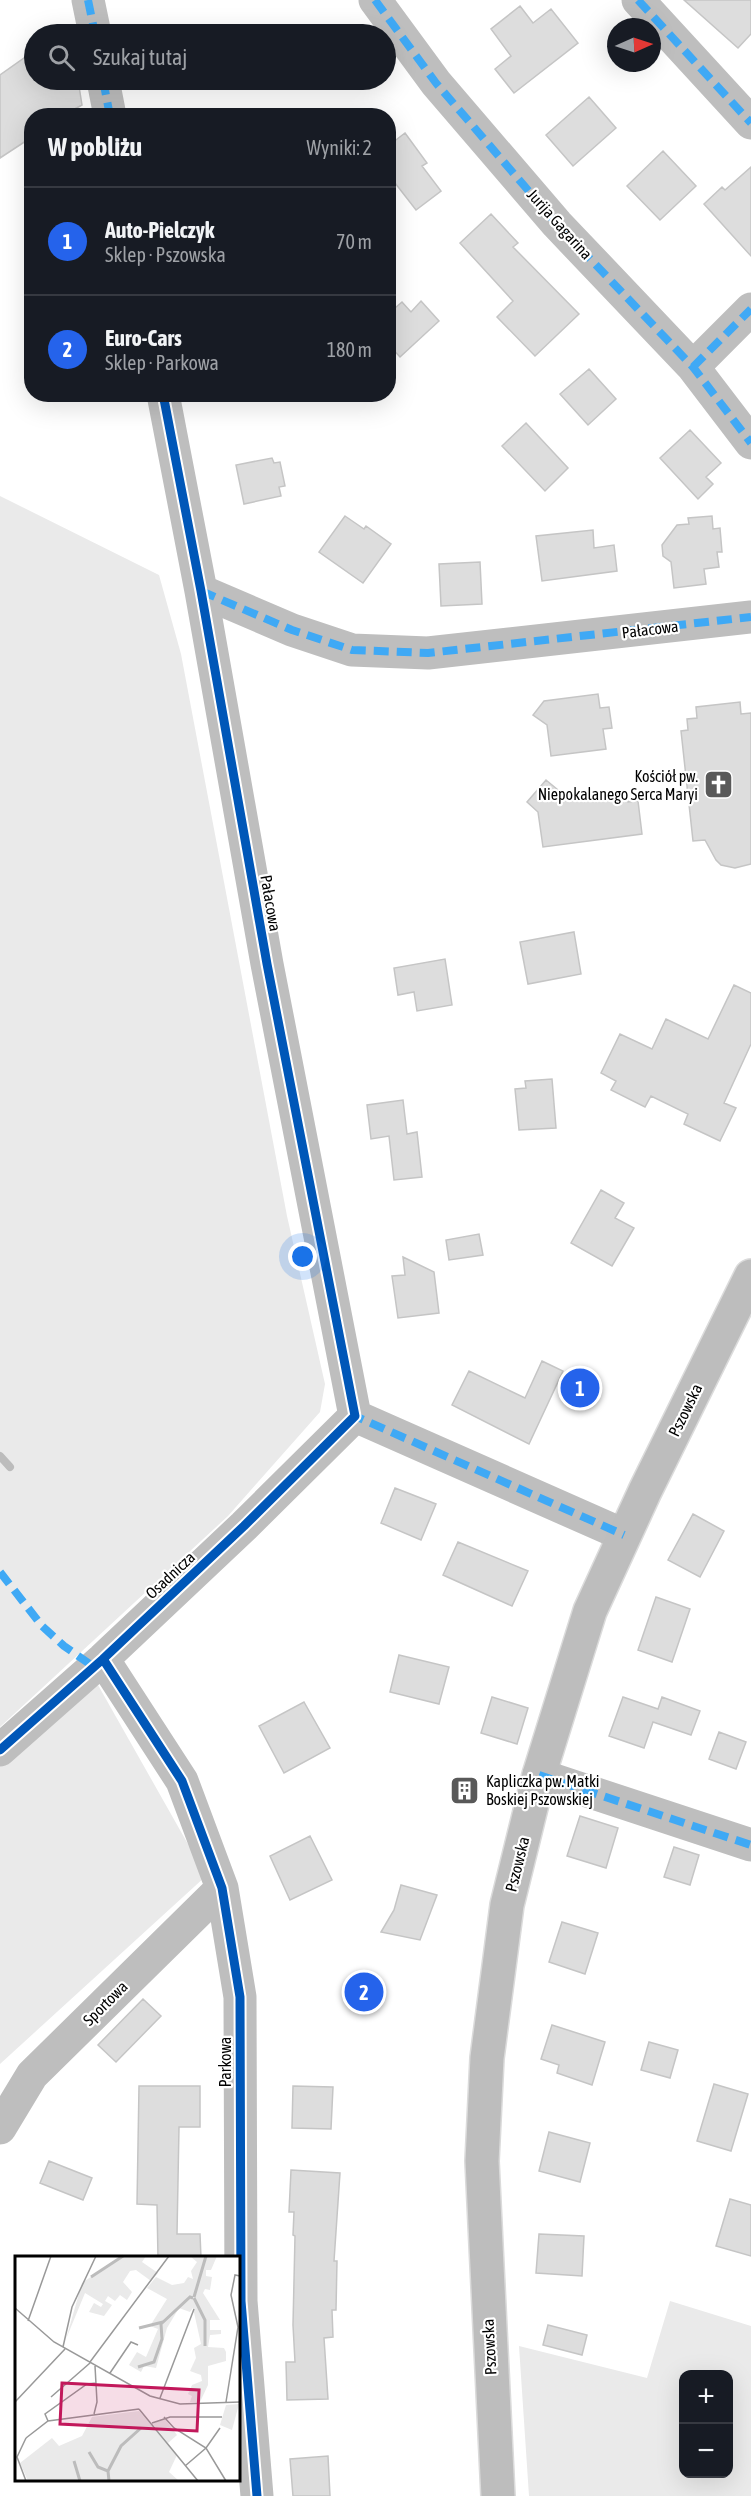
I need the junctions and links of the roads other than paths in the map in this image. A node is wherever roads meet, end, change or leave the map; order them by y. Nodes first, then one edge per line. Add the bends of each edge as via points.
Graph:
1 (88, 0) edge
2 (375, 0) edge
3 (638, 0) edge
4 (93, 24) edge
5 (393, 24) edge
6 (396, 29) edge
7 (105, 90) edge
8 (108, 108) edge
9 (751, 123) edge
10 (751, 309) edge
11 (693, 367) junction
12 (166, 402) edge
13 (751, 443) edge
14 (201, 591) junction
15 (751, 617) edge
16 (751, 1276) edge
17 (355, 1416) junction
18 (624, 1535) junction
19 (103, 1659) junction
20 (0, 1750) edge
21 (539, 1775) junction
22 (751, 1845) edge
23 (222, 1888) junction
24 (0, 2128) edge
25 (257, 2496) edge
26 (498, 2496) edge

1 - 4 street
2 - 5 street, Jurija Gagarina
3 - 9 street
6 - 11 street, Jurija Gagarina via 436,83 550,215
7 - 8 street
10 - 11 street
11 - 13 street, Jurija Gagarina
12 - 14 street, Pałacowa
14 - 15 street, Pałacowa via 292,630 352,650 428,653
14 - 17 street, Pałacowa via 267,964
16 - 18 main road, Pszowska
17 - 18 street
17 - 19 street, Osadnicza
18 - 21 main road, Pszowska via 590,1611
19 - 20 street, Osadnicza
19 - 23 street, Parkowa via 182,1781
21 - 22 street
21 - 26 main road, Pszowska via 507,1905 487,2058 482,2161
23 - 24 street, Sportowa via 32,2075
23 - 25 street, Parkowa via 240,1997 241,2301

